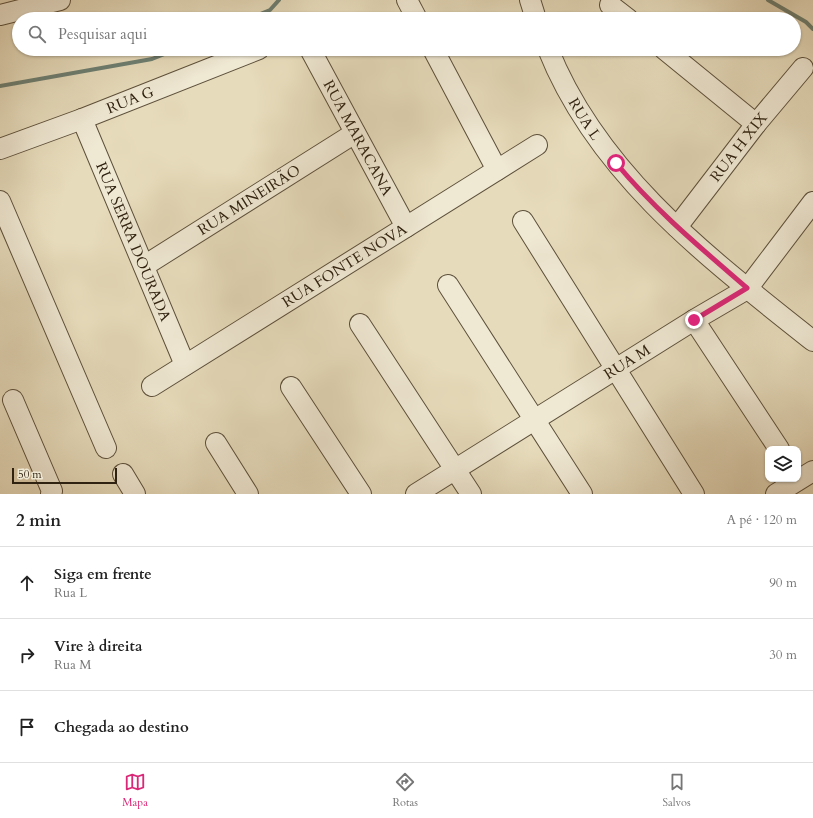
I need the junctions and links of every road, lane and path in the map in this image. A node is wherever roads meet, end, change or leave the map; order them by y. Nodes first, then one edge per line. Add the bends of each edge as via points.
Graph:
1 (60, 0) edge
2 (407, 0) edge
3 (530, 0) edge
4 (610, 4) dead end
5 (413, 12) edge
6 (534, 12) edge
7 (620, 12) edge
8 (0, 15) edge
9 (241, 56) edge
10 (314, 56) edge
11 (437, 56) edge
12 (551, 56) edge
13 (673, 56) edge
14 (803, 68) dead end
15 (82, 119) junction
16 (756, 124) junction
17 (355, 133) junction
18 (537, 145) dead end
19 (0, 149) edge
20 (497, 170) junction
21 (0, 201) edge
22 (813, 202) edge
23 (523, 221) dead end
24 (406, 227) junction
25 (677, 227) junction
26 (144, 266) junction
27 (448, 285) dead end
28 (747, 288) junction
29 (694, 320) junction
30 (360, 324) dead end
31 (813, 341) edge
32 (185, 364) junction
33 (614, 369) junction
34 (152, 386) dead end
35 (291, 387) dead end
36 (13, 400) dead end
37 (534, 419) junction
38 (216, 443) dead end
39 (777, 446) edge
40 (106, 448) dead end
41 (456, 470) junction
42 (123, 474) dead end
43 (804, 476) edge
44 (51, 494) edge
45 (135, 494) edge
46 (248, 494) edge
47 (361, 494) edge
48 (416, 494) edge
49 (471, 494) edge
50 (582, 494) edge
51 (694, 494) edge
52 (776, 494) edge

1 - 8 street
2 - 5 street
3 - 6 street
4 - 7 street
9 - 15 street, RUA G
10 - 17 street, RUA MARACANA
11 - 20 street
12 - 25 street, RUA L via 566,92 591,131 637,188
13 - 16 street
14 - 16 street, RUA H XIX
15 - 19 street, RUA G
15 - 26 street, RUA SERRA DOURADA
16 - 25 street, RUA H XIX
17 - 24 street, RUA MARACANA
17 - 26 street, RUA MINEIRÃO
18 - 20 street, RUA FONTE NOVA
20 - 24 street, RUA FONTE NOVA
21 - 40 street
22 - 28 street, RUA M
23 - 33 street
24 - 32 street, RUA FONTE NOVA
25 - 28 street, RUA L
26 - 32 street, RUA SERRA DOURADA
27 - 37 street
28 - 29 street, RUA M
28 - 31 street, RUA L
29 - 33 street, RUA M
29 - 39 street
30 - 41 street
32 - 34 street, RUA FONTE NOVA
33 - 37 street, RUA M
33 - 51 street
35 - 47 street
36 - 44 street via 52,491
37 - 41 street, RUA M
37 - 50 street
38 - 46 street
41 - 48 street, RUA M
41 - 49 street
42 - 45 street
43 - 52 street

